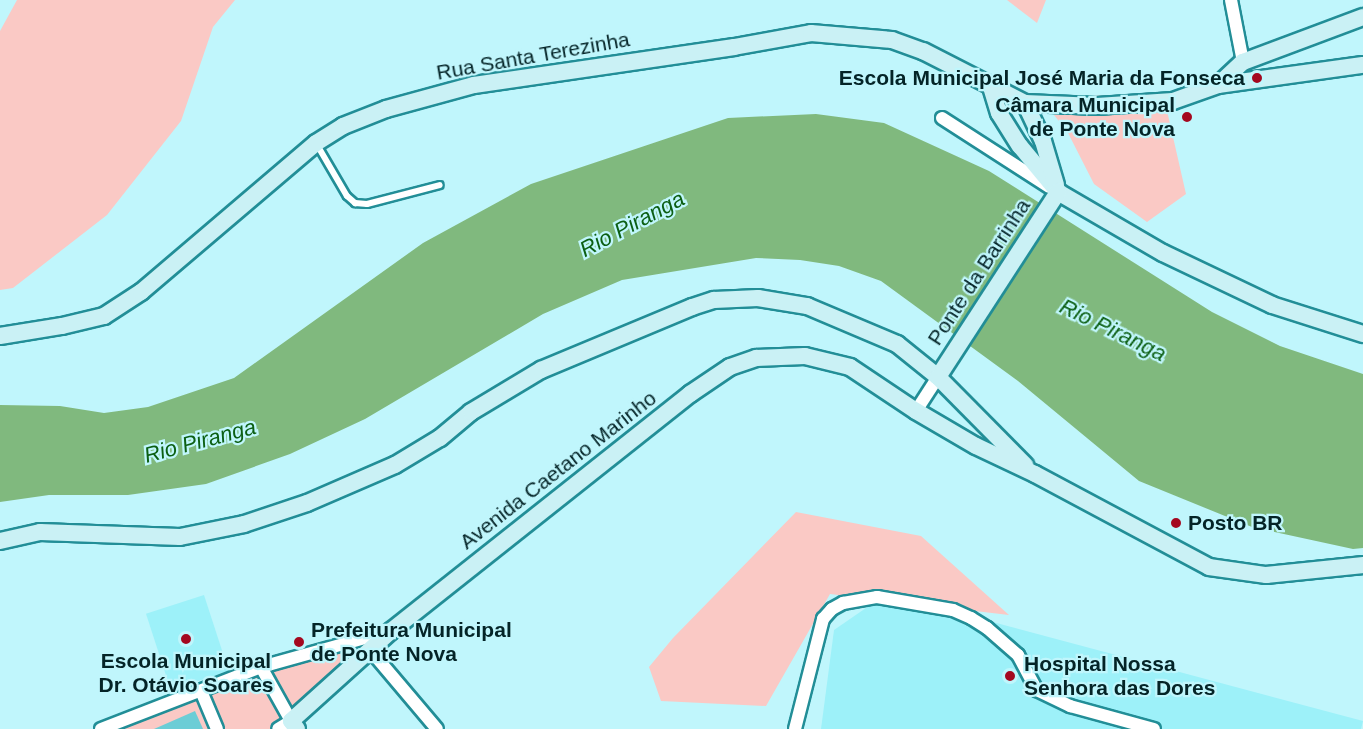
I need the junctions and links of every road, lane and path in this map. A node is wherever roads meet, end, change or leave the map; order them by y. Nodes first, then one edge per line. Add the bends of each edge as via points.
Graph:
1 (1231, 0) edge
2 (1363, 17) edge
3 (1243, 62) junction
4 (1363, 65) edge
5 (1218, 85) junction
6 (991, 87) junction
7 (1025, 103) junction
8 (942, 118) dead end
9 (316, 143) junction
10 (440, 185) dead end
11 (1056, 196) junction
12 (1363, 334) edge
13 (0, 336) edge
14 (938, 377) junction
15 (916, 411) junction
16 (1035, 474) junction
17 (0, 541) edge
18 (1363, 565) edge
19 (391, 631) junction
20 (370, 651) junction
21 (261, 667) junction
22 (201, 691) junction
23 (289, 726) edge
24 (102, 729) edge
25 (217, 729) edge
26 (437, 729) edge
27 (795, 729) edge
28 (1154, 729) edge

1 - 3 street
2 - 3 street
3 - 5 street
4 - 5 street
5 - 7 street via 1173,101 1097,106
6 - 7 street, Rua Santa Terezinha
6 - 9 street, Rua Santa Terezinha via 923,51 892,40 811,33 474,85 386,109 343,126
6 - 11 street via 999,113
7 - 11 street via 1043,141
8 - 11 street
9 - 10 lane via 355,203 367,204
9 - 13 street, Rua Santa Terezinha via 141,292 104,316
11 - 12 street via 1162,253 1272,305
11 - 14 street, Ponte da Barrinha
14 - 15 street
14 - 16 street
14 - 17 street via 897,344 807,306 758,298 714,300 542,370 471,412 440,438 395,465 307,504 244,524 180,537 40,532
15 - 16 street, Avenida Caetano Marinho
15 - 19 street, Avenida Caetano Marinho via 850,367 834,362 787,355 741,362 690,394
16 - 18 street via 1209,567 1266,575
19 - 20 street
19 - 21 street, Avenida Caetano Marinho
20 - 23 street
20 - 26 street
21 - 22 street, Avenida Caetano Marinho
21 - 23 street
22 - 24 street, Avenida Caetano Marinho
22 - 25 street
27 - 28 street via 823,619 843,603 877,597 952,610 971,618 1018,655 1037,690 1070,706

